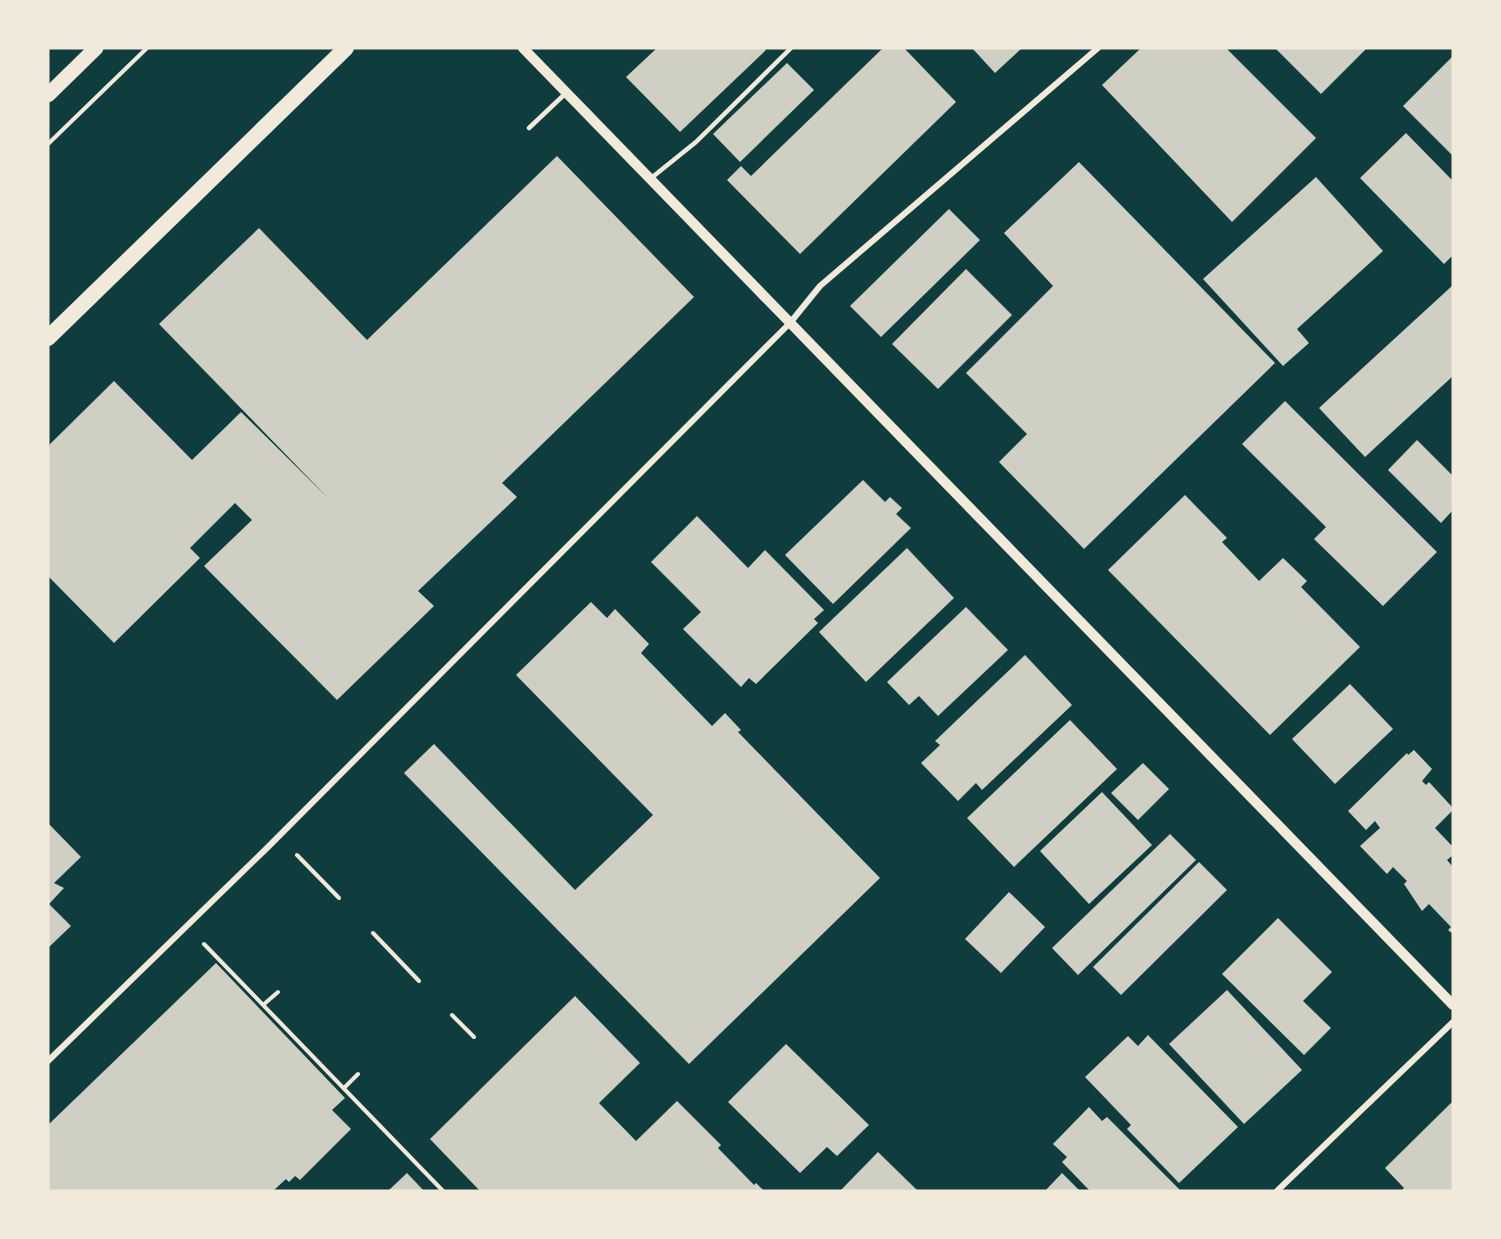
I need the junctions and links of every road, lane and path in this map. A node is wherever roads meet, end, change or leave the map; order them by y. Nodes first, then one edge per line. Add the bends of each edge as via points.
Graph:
1 (96, 48) edge
2 (147, 48) edge
3 (346, 48) edge
4 (523, 48) edge
5 (791, 48) edge
6 (1098, 48) edge
7 (567, 92) junction
8 (48, 95) edge
9 (530, 128) dead end
10 (48, 144) edge
11 (650, 179) junction
12 (790, 323) junction
13 (48, 338) edge
14 (278, 836) junction
15 (339, 898) dead end
16 (187, 927) junction
17 (373, 933) dead end
18 (419, 981) dead end
19 (278, 992) dead end
20 (1453, 1005) edge
21 (263, 1006) junction
22 (452, 1015) dead end
23 (1453, 1022) edge
24 (474, 1037) dead end
25 (48, 1061) edge
26 (358, 1074) dead end
27 (344, 1088) junction
28 (443, 1191) edge
29 (1277, 1191) edge

1 - 8 main road
2 - 10 path
3 - 13 highway
4 - 7 street
5 - 11 lane via 696,142
6 - 12 street via 820,286
7 - 9 lane
7 - 11 street
11 - 12 street
12 - 14 street
12 - 20 street
14 - 15 path
14 - 16 street
16 - 21 path
16 - 25 street
17 - 18 path
19 - 21 path
21 - 27 path
22 - 24 path
23 - 29 street
26 - 27 path
27 - 28 path

